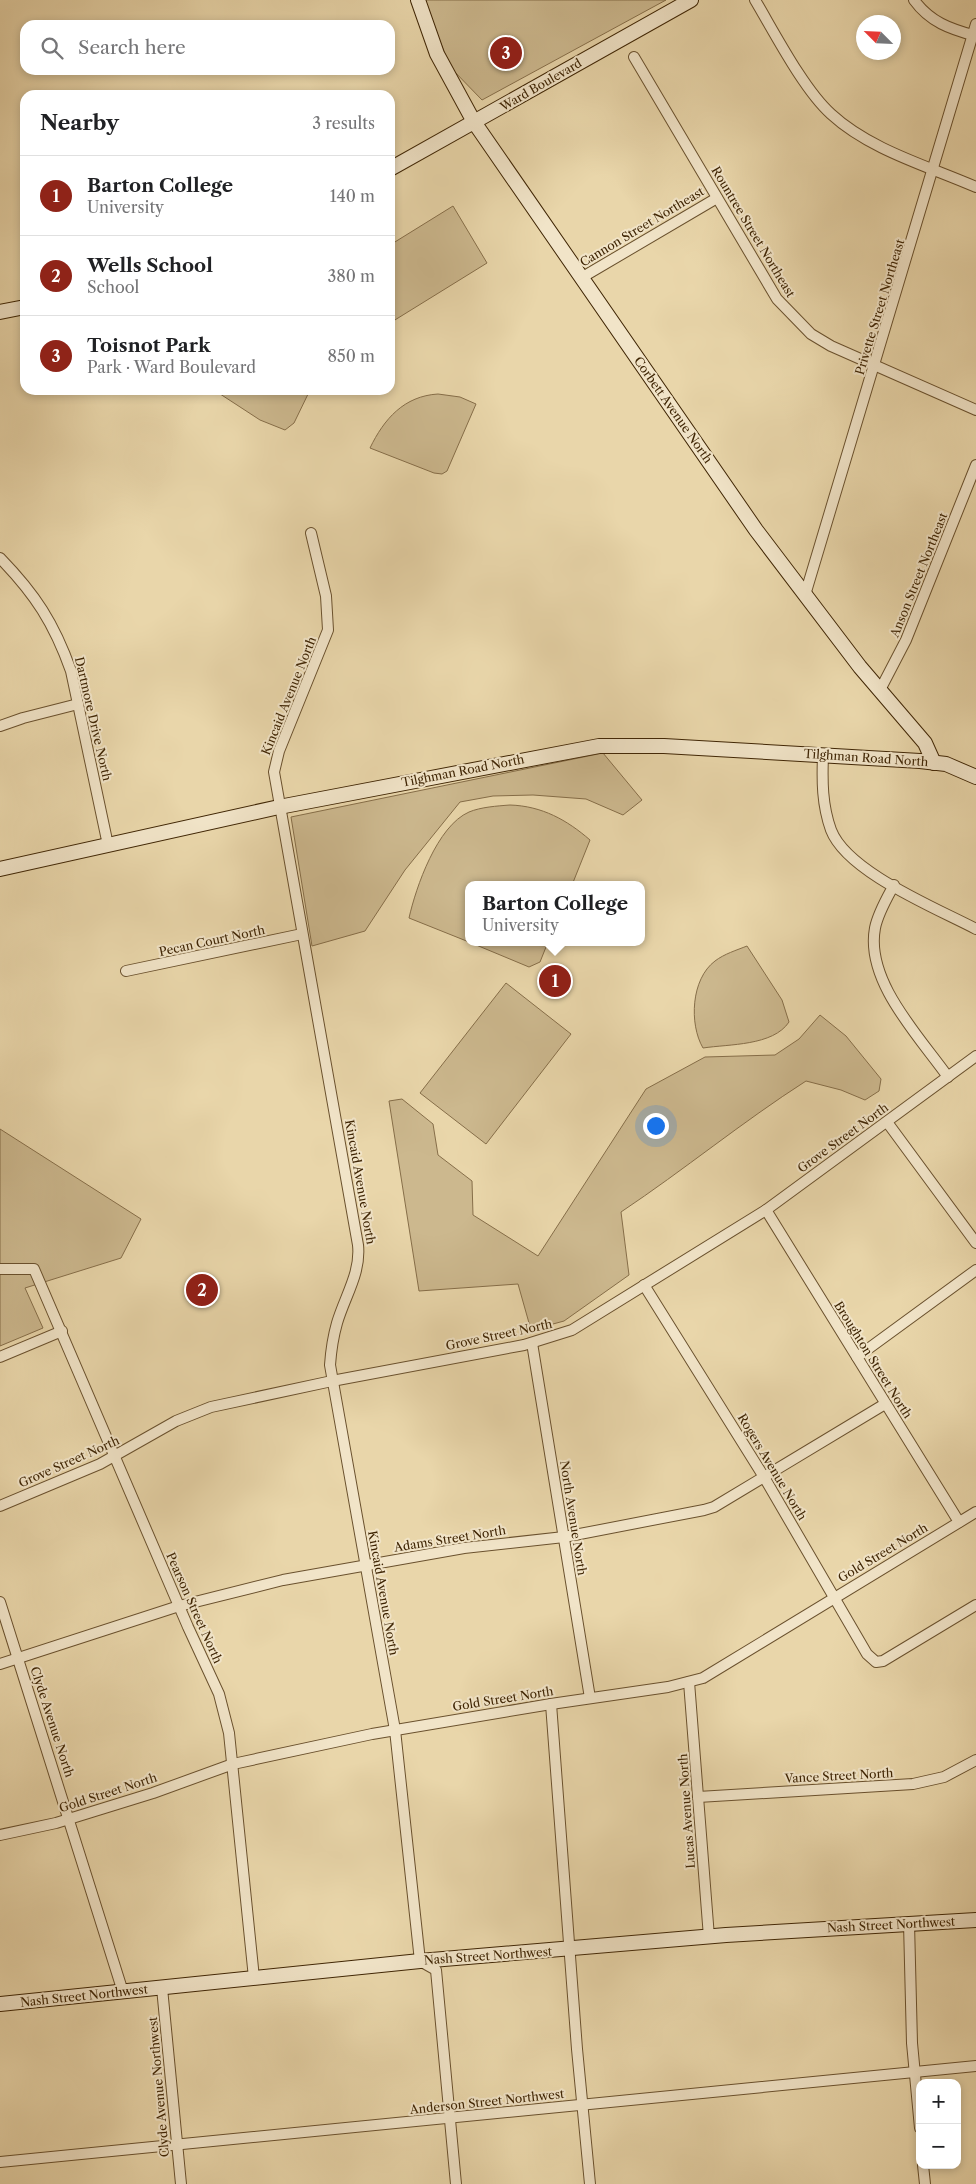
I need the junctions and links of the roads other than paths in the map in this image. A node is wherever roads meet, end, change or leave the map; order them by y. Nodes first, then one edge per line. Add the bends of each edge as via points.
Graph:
1 (418, 0) edge
2 (691, 0) edge
3 (755, 0) edge
4 (914, 0) edge
5 (976, 24) edge
6 (974, 36) edge
7 (634, 57) dead end
8 (474, 122) junction
9 (395, 166) edge
10 (934, 168) junction
11 (976, 187) edge
12 (716, 198) junction
13 (581, 278) junction
14 (20, 308) edge
15 (0, 312) edge
16 (875, 365) junction
17 (976, 410) edge
18 (976, 465) edge
19 (312, 533) dead end
20 (0, 558) edge
21 (805, 595) junction
22 (880, 690) junction
23 (78, 704) junction
24 (0, 726) edge
25 (823, 755) junction
26 (934, 763) junction
27 (976, 777) edge
28 (279, 807) junction
29 (108, 846) junction
30 (0, 869) edge
31 (894, 885) junction
32 (976, 929) edge
33 (302, 934) junction
34 (126, 971) dead end
35 (976, 1056) edge
36 (948, 1077) junction
37 (887, 1122) junction
38 (766, 1210) junction
39 (976, 1243) edge
40 (0, 1269) edge
41 (976, 1270) edge
42 (644, 1285) junction
43 (62, 1331) junction
44 (532, 1343) junction
45 (0, 1357) edge
46 (857, 1357) junction
47 (332, 1380) junction
48 (885, 1404) junction
49 (116, 1457) junction
50 (764, 1477) junction
51 (0, 1506) edge
52 (976, 1512) edge
53 (958, 1522) junction
54 (564, 1537) junction
55 (365, 1565) junction
56 (836, 1597) junction
57 (0, 1602) edge
58 (976, 1605) edge
59 (179, 1606) junction
60 (18, 1659) junction
61 (0, 1664) edge
62 (689, 1682) junction
63 (590, 1698) junction
64 (551, 1704) junction
65 (394, 1730) junction
66 (976, 1760) edge
67 (233, 1764) junction
68 (698, 1798) junction
69 (69, 1819) junction
70 (0, 1835) edge
71 (976, 1920) edge
72 (909, 1923) junction
73 (709, 1937) junction
74 (571, 1950) junction
75 (420, 1961) junction
76 (254, 1978) junction
77 (162, 1988) junction
78 (124, 1992) junction
79 (0, 2004) edge
80 (976, 2066) edge
81 (913, 2072) junction
82 (582, 2105) junction
83 (449, 2118) junction
84 (920, 2124) edge
85 (176, 2145) junction
86 (0, 2162) edge
87 (923, 2169) edge
88 (181, 2184) edge
89 (456, 2184) edge
90 (590, 2184) edge
91 (925, 2184) edge

1 - 8 street, Corbett Avenue North via 437,54
2 - 8 street, Ward Boulevard
3 - 10 street via 808,86 829,113 876,144
4 - 6 street via 939,24
5 - 6 street, Privette Street Northeast
6 - 10 street, Privette Street Northeast
7 - 12 street, Rountree Street Northeast
8 - 9 street, Ward Boulevard
8 - 13 street, Corbett Avenue North
10 - 11 street
10 - 16 street, Privette Street Northeast
12 - 13 street, Cannon Street Northeast
12 - 16 street, Rountree Street Northeast via 777,299 801,325 831,346
13 - 21 street, Corbett Avenue North via 756,530
14 - 15 street
16 - 17 street, Rountree Street Northeast
16 - 21 street, Privette Street Northeast
18 - 22 street, Anson Street Northeast via 906,640
19 - 28 street, Kincaid Avenue North via 326,596 328,630 275,764
20 - 23 street, Dartmore Drive North via 36,597 50,622 71,671
21 - 22 street, Corbett Avenue North
22 - 26 street, Corbett Avenue North via 925,743
23 - 24 street
23 - 29 street, Dartmore Drive North
25 - 26 street, Tilghman Road North
25 - 28 street, Tilghman Road North via 664,746 599,746
25 - 31 street via 824,803 838,843 861,867
26 - 27 street via 946,764
28 - 29 street, Tilghman Road North
28 - 33 street, Kincaid Avenue North
29 - 30 street, Tilghman Road North
31 - 32 street
31 - 36 street via 875,929 878,970 895,1003
33 - 34 street, Pecan Court North
33 - 47 street, Kincaid Avenue North via 360,1260 337,1323 332,1345
35 - 36 street, Grove Street North
36 - 37 street, Grove Street North
37 - 38 street, Grove Street North
37 - 39 street
38 - 42 street, Grove Street North
38 - 46 street, Broughton Street North
40 - 43 street, Pearson Street North via 34,1269
41 - 46 street
42 - 44 street, Grove Street North via 572,1330
42 - 50 street, Rogers Avenue North
43 - 45 street
43 - 49 street, Pearson Street North
44 - 47 street, Grove Street North
44 - 54 street, North Avenue North
46 - 48 street, Broughton Street North
47 - 49 street, Grove Street North via 206,1409 158,1431
47 - 55 street, Kincaid Avenue North
48 - 50 street, Adams Street North
48 - 53 street, Broughton Street North
49 - 51 street, Grove Street North
49 - 59 street, Pearson Street North
50 - 54 street, Adams Street North via 704,1510
50 - 56 street, Rogers Avenue North
52 - 53 street, Gold Street North
53 - 56 street, Gold Street North
54 - 55 street, Adams Street North via 464,1548
54 - 63 street, North Avenue North
55 - 59 street, Adams Street North via 283,1580
55 - 65 street, Kincaid Avenue North
56 - 58 street, Rogers Avenue North via 868,1654 876,1662 883,1661
56 - 62 street, Gold Street North via 718,1670
57 - 60 street, Clyde Avenue North
59 - 60 street, Adams Street North
59 - 67 street, Pearson Street North via 224,1707
60 - 61 street, Adams Street North
60 - 69 street, Clyde Avenue North
62 - 63 street, Gold Street North
62 - 68 street, Lucas Avenue North
63 - 64 street, Gold Street North
64 - 65 street, Gold Street North
64 - 74 street
65 - 67 street, Gold Street North
65 - 75 street, Kincaid Avenue North
66 - 68 street, Vance Street North via 944,1777 913,1784
67 - 69 street, Gold Street North
67 - 76 street, Pearson Street North
68 - 73 street, Lucas Avenue North
69 - 70 street, Gold Street North
69 - 78 street, Clyde Avenue North
71 - 72 street, Nash Street Northwest
72 - 73 street, Nash Street Northwest
72 - 81 street
73 - 74 street, Nash Street Northwest
74 - 75 street, Nash Street Northwest
74 - 82 street
75 - 76 street, Nash Street Northwest
75 - 83 street via 436,1970
76 - 77 street, Nash Street Northwest
77 - 78 street, Nash Street Northwest
77 - 85 street, Clyde Avenue Northwest
78 - 79 street, Nash Street Northwest
80 - 81 street, Anderson Street Northwest
81 - 82 street, Anderson Street Northwest
81 - 84 street
82 - 83 street, Anderson Street Northwest
82 - 90 street
83 - 85 street, Anderson Street Northwest
83 - 89 street
85 - 86 street, Anderson Street Northwest
85 - 88 street, Clyde Avenue Northwest
87 - 91 street

